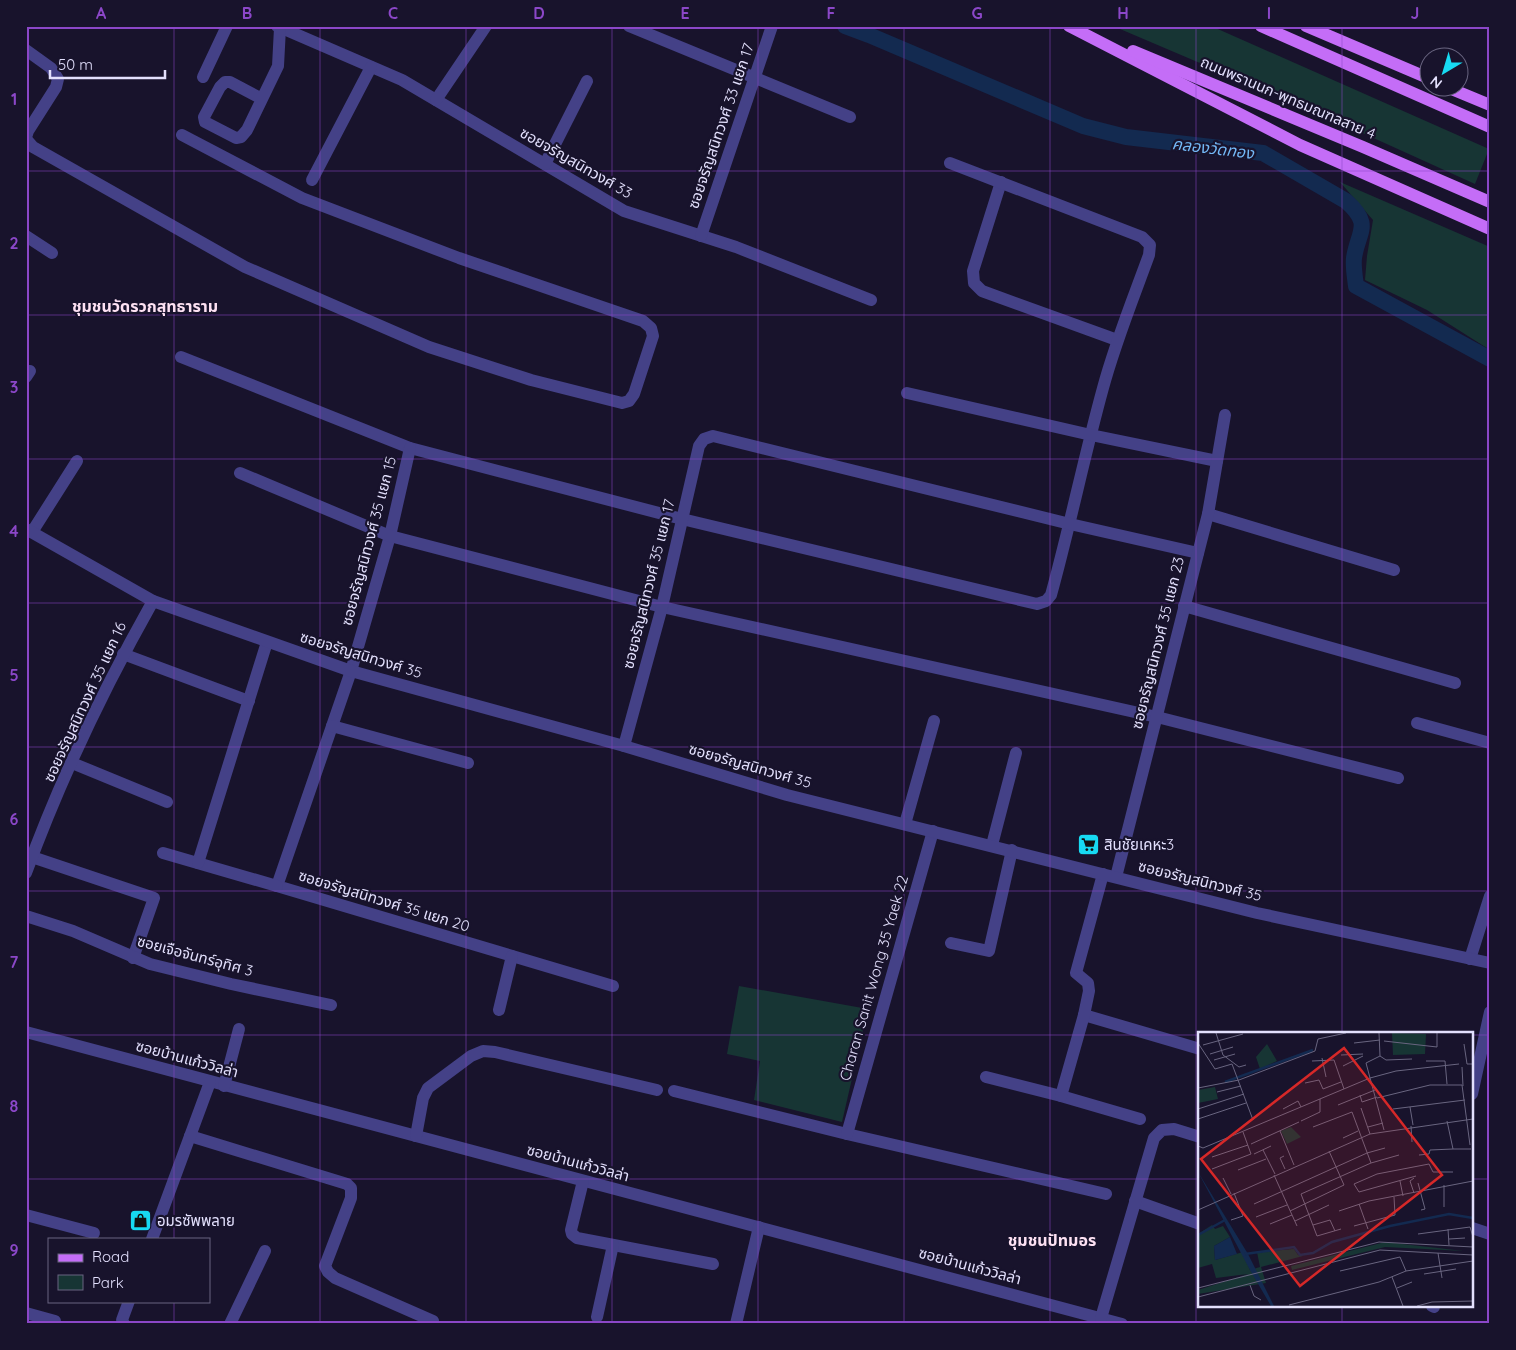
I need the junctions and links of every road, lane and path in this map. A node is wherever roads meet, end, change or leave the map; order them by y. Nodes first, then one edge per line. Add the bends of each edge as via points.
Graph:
1 (227, 26) edge
2 (486, 26) edge
3 (629, 26) edge
4 (772, 26) edge
5 (1071, 26) edge
6 (1261, 26) edge
7 (1306, 26) edge
8 (279, 27) edge
9 (26, 50) edge
10 (371, 67) junction
11 (1418, 74) edge
12 (203, 77) dead end
13 (754, 78) junction
14 (588, 82) dead end
15 (1468, 96) edge
16 (262, 99) junction
17 (436, 100) junction
18 (1490, 105) edge
19 (850, 117) dead end
20 (1490, 127) edge
21 (182, 135) dead end
22 (26, 138) edge
23 (950, 163) dead end
24 (545, 164) junction
25 (312, 180) dead end
26 (1001, 182) junction
27 (1490, 202) edge
28 (1490, 229) edge
29 (26, 236) edge
30 (701, 236) junction
31 (52, 253) dead end
32 (871, 300) dead end
33 (1117, 340) junction
34 (182, 357) dead end
35 (907, 393) dead end
36 (1225, 415) dead end
37 (1091, 435) junction
38 (410, 448) junction
39 (77, 461) dead end
40 (1217, 461) junction
41 (240, 473) dead end
42 (1208, 514) junction
43 (682, 519) junction
44 (1070, 524) junction
45 (29, 531) edge
46 (390, 536) junction
47 (1198, 553) junction
48 (1394, 570) dead end
49 (153, 601) junction
50 (1184, 606) junction
51 (662, 607) junction
52 (267, 642) junction
53 (123, 654) junction
54 (351, 671) junction
55 (1455, 683) dead end
56 (249, 701) junction
57 (1157, 717) junction
58 (934, 721) dead end
59 (1417, 723) dead end
60 (332, 726) junction
61 (1490, 744) edge
62 (624, 746) junction
63 (1016, 753) dead end
64 (72, 763) junction
65 (468, 763) dead end
66 (1398, 778) dead end
67 (167, 802) dead end
68 (904, 824) junction
69 (933, 830) junction
70 (992, 845) junction
71 (32, 849) edge
72 (1012, 850) junction
73 (163, 853) dead end
74 (198, 864) junction
75 (26, 874) edge
76 (1110, 876) junction
77 (277, 886) junction
78 (1490, 896) edge
79 (26, 916) edge
80 (952, 944) dead end
81 (512, 956) junction
82 (133, 958) junction
83 (1470, 959) junction
84 (1490, 963) edge
85 (613, 986) dead end
86 (331, 1005) dead end
87 (499, 1010) dead end
88 (1490, 1012) edge
89 (1084, 1015) junction
90 (239, 1029) dead end
91 (26, 1032) edge
92 (1198, 1048) edge
93 (986, 1078) dead end
94 (210, 1082) junction
95 (1474, 1085) edge
96 (224, 1086) junction
97 (657, 1090) dead end
98 (674, 1091) dead end
99 (1060, 1096) junction
100 (1140, 1119) dead end
101 (847, 1134) junction
102 (190, 1136) junction
103 (416, 1136) junction
104 (1198, 1136) edge
105 (583, 1181) junction
106 (1106, 1194) dead end
107 (1135, 1201) junction
108 (26, 1215) edge
109 (1198, 1223) edge
110 (759, 1227) junction
111 (1474, 1229) edge
112 (94, 1233) dead end
113 (1490, 1234) edge
114 (152, 1238) edge
115 (613, 1245) junction
116 (265, 1251) dead end
117 (713, 1264) dead end
118 (129, 1302) edge
119 (26, 1313) edge
120 (597, 1317) dead end
121 (1101, 1318) junction
122 (55, 1321) dead end
123 (434, 1321) dead end
124 (124, 1324) edge
125 (230, 1324) edge
126 (736, 1324) edge
127 (1122, 1324) edge

1 - 12 street
2 - 17 street
3 - 13 street
4 - 13 street, ซอยจรัญสนิทวงศ์ 33 แยก 17
5 - 27 main road, ถนนพรานนก-พุทธมณฑลสาย 4
5 - 28 main road via 1292,141
6 - 20 main road
7 - 11 main road
8 - 10 street, ซอยจรัญสนิทวงศ์ 33
8 - 16 street via 278,66
9 - 22 street via 51,68 58,78
10 - 17 street, ซอยจรัญสนิทวงศ์ 33
10 - 25 street
13 - 19 street
13 - 30 street, ซอยจรัญสนิทวงศ์ 33 แยก 17
14 - 24 street
15 - 18 main road
16 - 16 street via 225,82 204,117 205,122 236,138 241,137
17 - 24 street, ซอยจรัญสนิทวงศ์ 33
21 - 22 street via 302,198 459,258 643,321 651,328 653,336 630,401 622,403 531,380 429,347 245,268 33,147
23 - 26 street
24 - 30 street, ซอยจรัญสนิทวงศ์ 33 via 624,211
26 - 33 street via 973,271 974,283 982,291
26 - 33 street via 1142,237 1150,245
29 - 31 street
30 - 32 street, ซอยจรัญสนิทวงศ์ 33
33 - 37 street
34 - 38 street
35 - 37 street
36 - 40 street, ซอยจรัญสนิทวงศ์ 35 แยก 23
37 - 40 street
37 - 44 street
38 - 43 street
38 - 46 street, ซอยจรัญสนิทวงศ์ 35 แยก 15
39 - 45 street
40 - 42 street, ซอยจรัญสนิทวงศ์ 35 แยก 23
41 - 46 street
42 - 47 street, ซอยจรัญสนิทวงศ์ 35 แยก 23
42 - 48 street
43 - 44 street via 1037,604 1051,595
43 - 44 street, ซอยจรัญสนิทวงศ์ 35 แยก 17 via 699,446 712,436
43 - 51 street, ซอยจรัญสนิทวงศ์ 35 แยก 17
44 - 47 street
45 - 49 street, ซอยจรัญสนิทวงศ์ 35
46 - 51 street
46 - 54 street, ซอยจรัญสนิทวงศ์ 35 แยก 15
47 - 50 street, ซอยจรัญสนิทวงศ์ 35 แยก 23
49 - 52 street, ซอยจรัญสนิทวงศ์ 35
49 - 53 street, ซอยจรัญสนิทวงศ์ 35 แยก 16
50 - 55 street
50 - 57 street, ซอยจรัญสนิทวงศ์ 35 แยก 23
51 - 57 street
51 - 62 street, ซอยจรัญสนิทวงศ์ 35 แยก 17
52 - 54 street, ซอยจรัญสนิทวงศ์ 35
52 - 56 street
53 - 56 street
53 - 64 street, ซอยจรัญสนิทวงศ์ 35 แยก 16
54 - 60 street, ซอยจรัญสนิทวงศ์ 35 แยก 20
54 - 62 street, ซอยจรัญสนิทวงศ์ 35
56 - 74 street
57 - 66 street
57 - 76 street, ซอยจรัญสนิทวงศ์ 35 แยก 23
58 - 68 street
59 - 61 street
60 - 65 street
60 - 77 street, ซอยจรัญสนิทวงศ์ 35 แยก 20
62 - 68 street, ซอยจรัญสนิทวงศ์ 35
63 - 70 street
64 - 67 street
64 - 71 street, ซอยจรัญสนิทวงศ์ 35 แยก 16
68 - 69 street, ซอยจรัญสนิทวงศ์ 35
69 - 70 street, ซอยจรัญสนิทวงศ์ 35
69 - 101 street, Charan Sanit Wong 35 Yaek 22
70 - 72 street, ซอยจรัญสนิทวงศ์ 35
71 - 75 street, ซอยจรัญสนิทวงศ์ 35 แยก 16
71 - 82 street via 154,898
72 - 76 street, ซอยจรัญสนิทวงศ์ 35
72 - 80 street via 989,951
73 - 74 street
74 - 77 street
76 - 83 street, ซอยจรัญสนิทวงศ์ 35 via 1257,913
76 - 89 street, ซอยจรัญสนิทวงศ์ 35 แยก 23 via 1076,973 1089,987
77 - 81 street, ซอยจรัญสนิทวงศ์ 35 แยก 20
78 - 83 street
79 - 82 street, ซอยเจือจันทร์อุทิศ 3 via 72,931
81 - 85 street, ซอยจรัญสนิทวงศ์ 35 แยก 20
81 - 87 street
82 - 86 street, ซอยเจือจันทร์อุทิศ 3 via 231,984
83 - 84 street, ซอยจรัญสนิทวงศ์ 35
88 - 95 street
89 - 92 street
89 - 99 street
90 - 96 street
91 - 94 street, ซอยบ้านแก้ววิลล่า
93 - 99 street
94 - 96 street, ซอยบ้านแก้ววิลล่า
94 - 102 street
96 - 103 street, ซอยบ้านแก้ววิลล่า
97 - 103 street via 482,1051 470,1056 428,1088
98 - 101 street
99 - 100 street
101 - 106 street
102 - 114 street
102 - 123 street via 347,1184 351,1188 351,1198 325,1266 328,1272 335,1278
103 - 105 street, ซอยบ้านแก้ววิลล่า
104 - 107 street via 1174,1129 1162,1130 1154,1138
105 - 110 street, ซอยบ้านแก้ววิลล่า
105 - 115 street via 572,1234 577,1238
107 - 109 street
107 - 121 street
108 - 112 street
110 - 121 street, ซอยบ้านแก้ววิลล่า
110 - 126 street
111 - 113 street
115 - 117 street
115 - 120 street
116 - 125 street
118 - 124 street via 122,1320
119 - 122 street
121 - 127 street, ซอยบ้านแก้ววิลล่า

